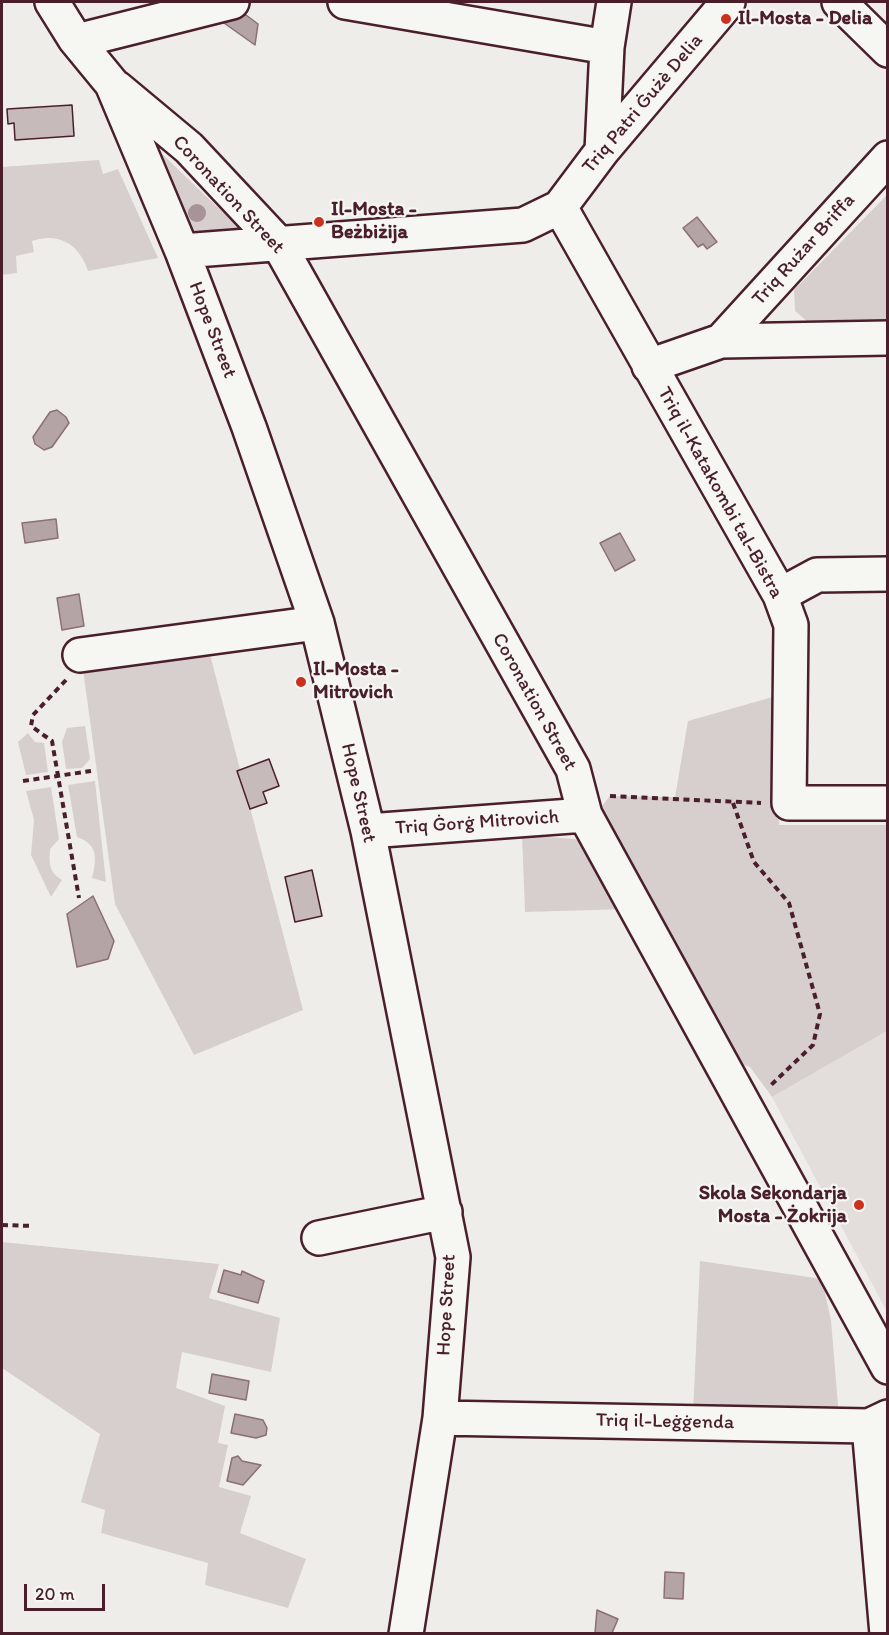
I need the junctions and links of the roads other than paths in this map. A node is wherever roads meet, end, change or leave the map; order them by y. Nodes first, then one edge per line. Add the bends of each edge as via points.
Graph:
1 (52, 2) edge
2 (232, 2) edge
3 (345, 2) edge
4 (614, 2) edge
5 (728, 2) edge
6 (839, 2) edge
7 (77, 41) junction
8 (607, 47) junction
9 (888, 50) edge
10 (112, 84) junction
11 (602, 151) junction
12 (888, 158) edge
13 (560, 207) junction
14 (278, 243) junction
15 (182, 251) junction
16 (888, 339) edge
17 (721, 341) junction
18 (649, 366) junction
19 (888, 574) edge
20 (780, 596) junction
21 (317, 623) junction
22 (81, 655) road end
23 (888, 803) edge
24 (585, 815) junction
25 (368, 831) junction
26 (445, 1212) junction
27 (320, 1238) dead end
28 (888, 1367) edge
29 (440, 1418) junction
30 (878, 1422) edge
31 (406, 1634) edge
32 (887, 1634) edge

1 - 7 street, Hope Street
2 - 7 street
3 - 8 street
4 - 8 street
5 - 11 street, Triq Patri Ġużè Delia
6 - 9 street
7 - 10 street, Hope Street
8 - 11 street
10 - 14 street, Coronation Street via 189,148
10 - 15 street, Hope Street
11 - 13 street, Triq Patri Ġużè Delia
12 - 17 street, Triq Rużar Briffa
13 - 14 street via 523,225
13 - 18 street, Triq il-Katakombi tal-Bistra
14 - 15 street
14 - 24 street, Coronation Street via 573,769
15 - 21 street, Hope Street
16 - 17 street
17 - 18 street
18 - 20 street, Triq il-Katakombi tal-Bistra
19 - 20 street via 817,575
20 - 23 street, Triq il-Katakombi tal-Bistra via 791,625 789,803
21 - 22 street
21 - 25 street, Hope Street
24 - 25 street, Triq Ġorġ Mitrovich
24 - 28 street, Coronation Street
25 - 26 street, Hope Street
26 - 27 street
26 - 29 street, Hope Street via 453,1257
29 - 30 street, Triq il-Leġġenda
29 - 31 street, Hope Street
30 - 32 street

